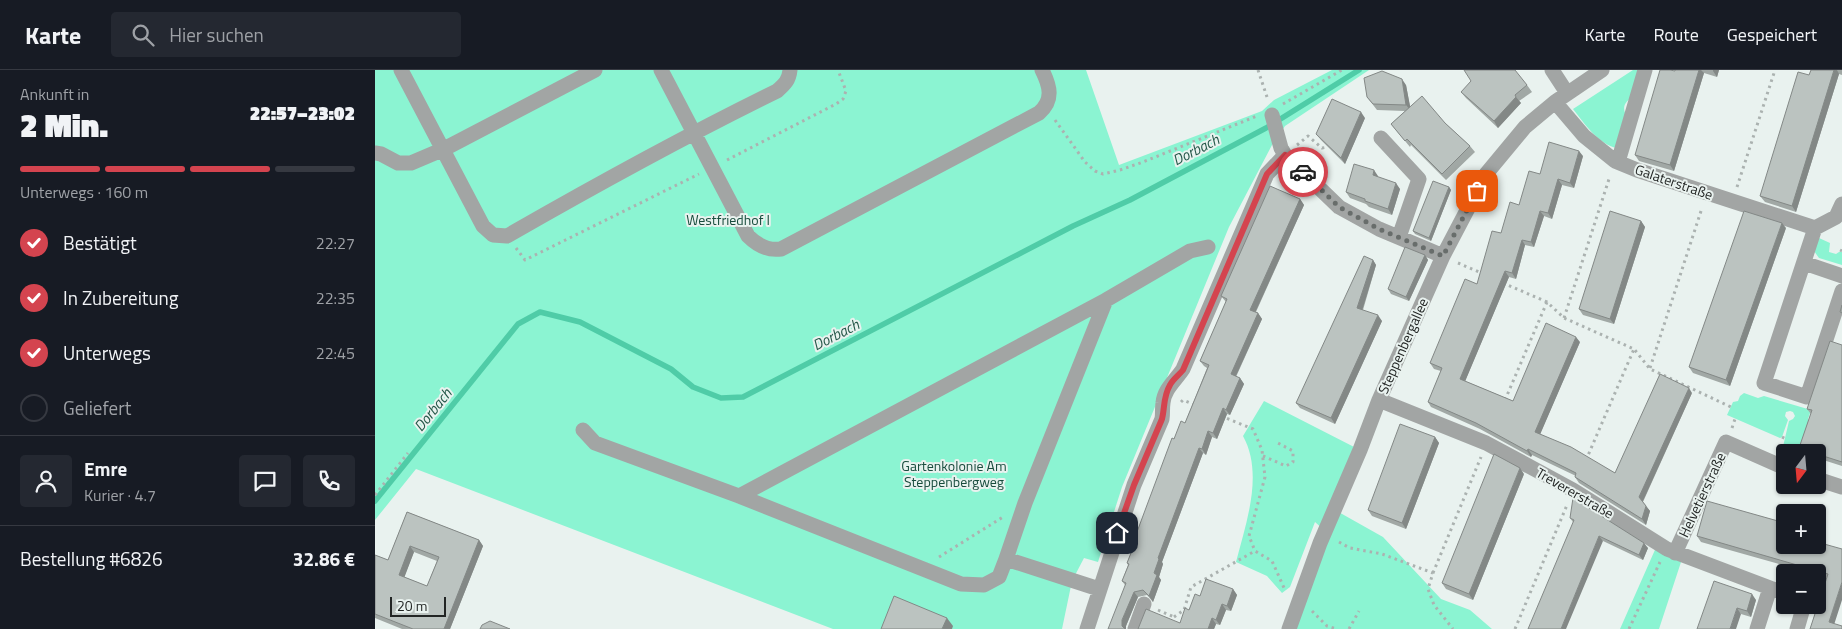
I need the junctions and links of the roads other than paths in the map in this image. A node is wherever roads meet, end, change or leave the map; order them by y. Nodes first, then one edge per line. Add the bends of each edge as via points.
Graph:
1 (401, 70) edge
2 (595, 70) edge
3 (661, 70) edge
4 (790, 70) edge
5 (1042, 70) edge
6 (1552, 70) edge
7 (1601, 70) edge
8 (1645, 70) edge
9 (1561, 97) junction
10 (1271, 113) road end
11 (693, 132) junction
12 (1381, 138) dead end
13 (444, 149) junction
14 (375, 153) edge
15 (1285, 155) junction
16 (1616, 161) junction
17 (1842, 204) edge
18 (1815, 228) junction
19 (1399, 237) junction
20 (1208, 246) dead end
21 (1443, 256) junction
22 (1804, 263) junction
23 (1842, 276) edge
24 (1842, 291) edge
25 (1106, 300) junction
26 (1379, 400) junction
27 (583, 430) dead end
28 (1776, 464) edge
29 (1826, 482) edge
30 (1842, 487) edge
31 (739, 496) junction
32 (1671, 551) junction
33 (1006, 560) junction
34 (1770, 588) junction
35 (1099, 589) junction
36 (1776, 590) edge
37 (1144, 604) dead end
38 (1802, 614) edge
39 (1087, 629) edge
40 (1135, 629) edge
41 (1289, 629) edge
42 (1757, 629) edge
43 (1797, 629) edge

1 - 13 street
2 - 13 street
3 - 11 street
4 - 11 street via 785,84 777,91
5 - 11 street via 1050,94 1046,107 773,250 762,247 748,236
6 - 9 street
7 - 9 street, Steppenbergallee
8 - 16 street
9 - 16 street, Galaterstraße via 1584,136
9 - 21 street, Steppenbergallee via 1525,127 1486,174
10 - 15 street
11 - 13 street via 507,236 493,235 483,226
12 - 19 street via 1419,179
13 - 14 street via 411,163 398,163
15 - 19 street via 1339,207
15 - 35 street via 1267,174 1183,370 1171,384 1163,402 1162,419 1134,485
16 - 18 street, Galaterstraße
17 - 18 street via 1836,217
18 - 22 street
19 - 21 street
20 - 25 street via 1190,251
21 - 26 street, Steppenbergallee
22 - 23 street
22 - 24 street via 1764,383 1807,397
25 - 31 street
25 - 33 street
26 - 32 street, Trevererstraße via 1486,443 1573,490
26 - 41 street, Steppenbergallee via 1320,543
27 - 31 street via 595,443
28 - 32 street, Helvetierstraße via 1726,442
29 - 30 street
31 - 33 street via 961,584 984,585 999,577
32 - 34 street, Trevererstraße
33 - 35 street
34 - 36 street, Trevererstraße
34 - 42 street
35 - 39 street
37 - 40 street
38 - 43 street

